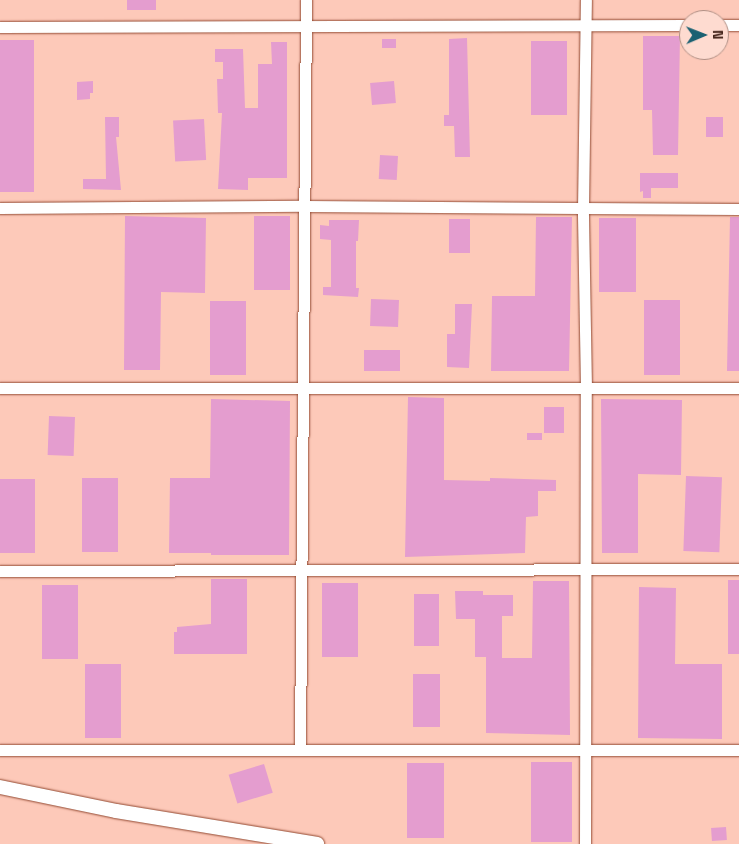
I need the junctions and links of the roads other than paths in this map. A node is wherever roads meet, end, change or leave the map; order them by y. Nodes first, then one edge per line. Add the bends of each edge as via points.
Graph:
1 (306, 0) edge
2 (586, 0) edge
3 (586, 25) junction
4 (679, 25) edge
5 (306, 26) junction
6 (0, 27) edge
7 (305, 206) junction
8 (0, 208) edge
9 (739, 208) edge
10 (583, 209) junction
11 (0, 388) edge
12 (303, 388) junction
13 (586, 388) junction
14 (739, 388) edge
15 (302, 569) junction
16 (586, 569) junction
17 (739, 569) edge
18 (0, 571) edge
19 (0, 750) edge
20 (300, 750) junction
21 (585, 750) junction
22 (739, 750) edge
23 (0, 787) edge
24 (317, 844) edge
25 (585, 844) edge

1 - 5 street
2 - 3 street
3 - 4 street
3 - 5 street
3 - 10 street
5 - 6 street
5 - 7 street
7 - 8 street
7 - 10 street
7 - 12 street
9 - 10 street
10 - 13 street
11 - 12 street
12 - 13 street
12 - 15 street
13 - 14 street
13 - 16 street
15 - 16 street
15 - 18 street
15 - 20 street
16 - 17 street
16 - 21 street
19 - 20 street
20 - 21 street
21 - 22 street
21 - 25 street
23 - 24 street via 116,812

